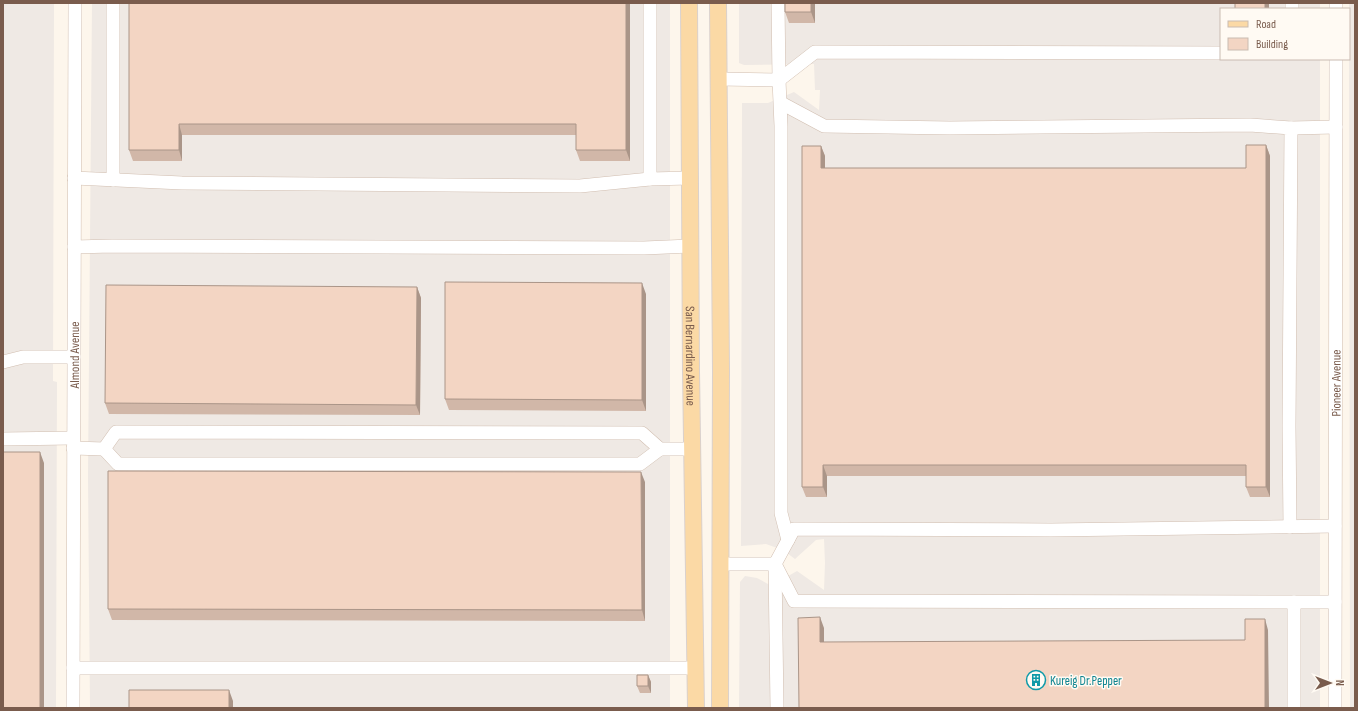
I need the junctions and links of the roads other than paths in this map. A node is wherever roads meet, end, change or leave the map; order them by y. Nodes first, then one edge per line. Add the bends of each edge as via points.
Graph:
1 (75, 3) edge
2 (114, 3) edge
3 (650, 3) edge
4 (689, 3) edge
5 (718, 3) edge
6 (778, 3) edge
7 (1220, 53) edge
8 (1336, 60) edge
9 (719, 79) junction
10 (779, 80) junction
11 (781, 103) junction
12 (1336, 127) junction
13 (1291, 128) junction
14 (74, 178) junction
15 (650, 178) junction
16 (690, 178) junction
17 (113, 180) junction
18 (690, 246) junction
19 (74, 247) junction
20 (74, 357) junction
21 (3, 362) edge
22 (3, 439) edge
23 (74, 443) junction
24 (104, 449) junction
25 (660, 449) junction
26 (692, 449) junction
27 (1335, 526) junction
28 (1290, 527) junction
29 (788, 540) junction
30 (721, 564) junction
31 (775, 564) junction
32 (1294, 602) junction
33 (1335, 602) junction
34 (73, 668) junction
35 (695, 668) junction
36 (73, 708) edge
37 (696, 708) edge
38 (720, 708) edge
39 (777, 708) edge
40 (1294, 708) edge
41 (1335, 708) edge

1 - 14 street, Almond Avenue
2 - 17 street
3 - 15 street
4 - 16 main road, San Bernardino Avenue
5 - 9 main road
6 - 10 street
7 - 10 street via 815,52
8 - 12 street, Pioneer Avenue
9 - 10 street
9 - 30 main road
10 - 11 street
11 - 13 street via 824,126 950,128 1250,125
11 - 29 street via 781,513
12 - 13 street
12 - 27 street, Pioneer Avenue
13 - 28 street
14 - 17 street
14 - 19 street, Almond Avenue
15 - 16 street
15 - 17 street via 580,186 182,183
16 - 18 main road, San Bernardino Avenue
18 - 19 street
18 - 26 main road, San Bernardino Avenue
19 - 20 street, Almond Avenue
20 - 21 street via 23,357
20 - 23 street, Almond Avenue
22 - 23 street
23 - 24 street
23 - 34 street, Almond Avenue
24 - 25 street via 118,464 640,464
24 - 25 street via 116,432 642,433
25 - 26 street
26 - 35 main road, San Bernardino Avenue
27 - 28 street
27 - 33 street, Pioneer Avenue
28 - 29 street via 1051,530 794,529
29 - 31 street
30 - 31 street
30 - 38 main road
31 - 32 street via 794,601
31 - 39 street
32 - 33 street
32 - 40 street
33 - 41 street, Pioneer Avenue
34 - 35 street
34 - 36 street, Almond Avenue
35 - 37 main road, San Bernardino Avenue

